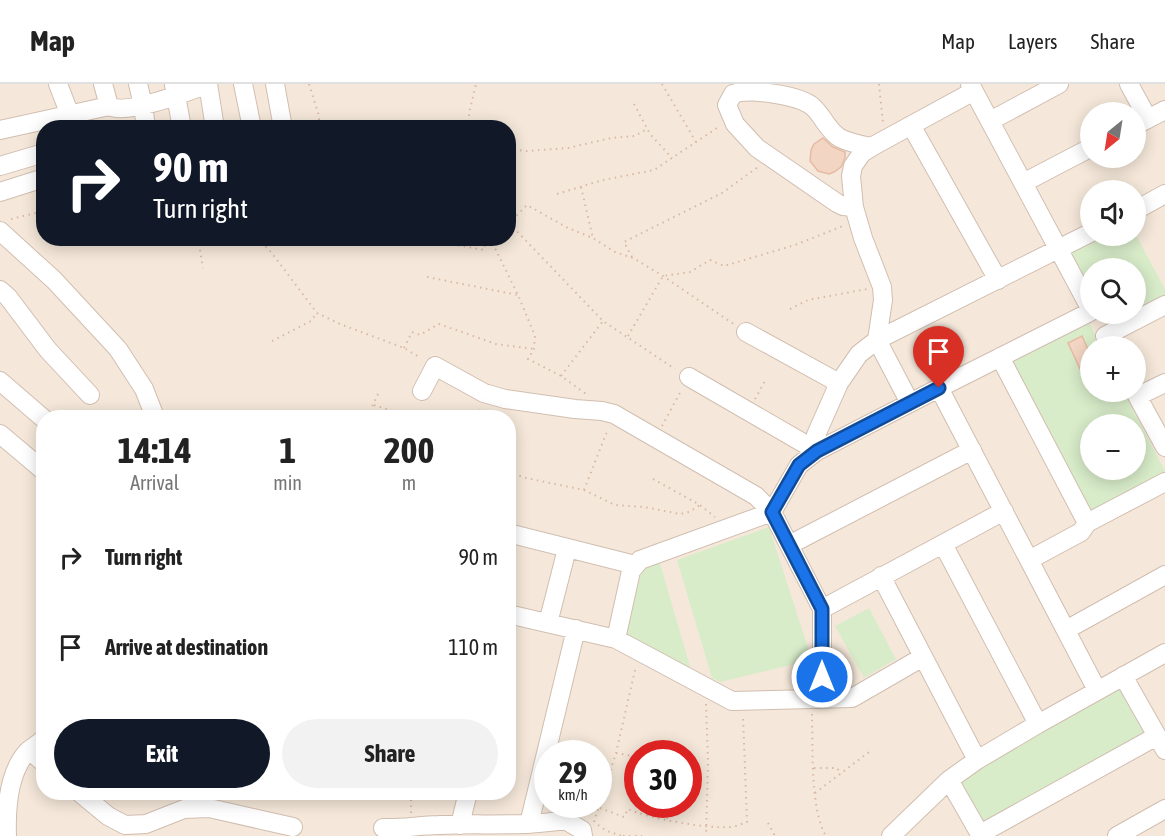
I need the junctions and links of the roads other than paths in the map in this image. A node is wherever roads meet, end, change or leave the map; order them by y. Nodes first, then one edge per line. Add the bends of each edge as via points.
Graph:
1 (58, 84) edge
2 (103, 84) edge
3 (138, 84) edge
4 (208, 84) edge
5 (243, 84) edge
6 (275, 84) edge
7 (1129, 84) edge
8 (1054, 85) edge
9 (972, 88) edge
10 (175, 90) edge
11 (1135, 102) edge
12 (143, 105) junction
13 (110, 106) junction
14 (1165, 110) edge
15 (73, 120) edge
16 (75, 120) edge
17 (145, 120) edge
18 (181, 120) edge
19 (214, 120) edge
20 (250, 120) edge
21 (282, 120) edge
22 (1146, 120) edge
23 (990, 121) junction
24 (36, 126) edge
25 (912, 127) junction
26 (0, 130) edge
27 (878, 144) junction
28 (1080, 153) edge
29 (36, 155) edge
30 (0, 166) edge
31 (36, 181) edge
32 (1023, 183) junction
33 (0, 192) edge
34 (1165, 194) edge
35 (1146, 204) edge
36 (856, 214) junction
37 (1, 226) edge
38 (1080, 238) edge
39 (1059, 249) junction
40 (998, 280) junction
41 (0, 290) edge
42 (1080, 290) edge
43 (1165, 305) edge
44 (1080, 317) edge
45 (746, 332) road end
46 (1116, 336) edge
47 (877, 340) junction
48 (1000, 357) junction
49 (689, 377) road end
50 (0, 381) edge
51 (839, 383) junction
52 (1165, 383) edge
53 (939, 388) junction
54 (1146, 390) edge
55 (422, 391) dead end
56 (90, 395) dead end
57 (1140, 402) edge
58 (910, 403) junction
59 (152, 410) edge
60 (36, 412) edge
61 (0, 434) edge
62 (1165, 447) edge
63 (972, 450) junction
64 (817, 451) junction
65 (36, 464) edge
66 (1165, 482) edge
67 (1004, 511) junction
68 (772, 512) junction
69 (1087, 523) junction
70 (516, 535) edge
71 (789, 544) junction
72 (943, 544) junction
73 (567, 549) junction
74 (1029, 560) junction
75 (634, 565) junction
76 (1165, 575) edge
77 (881, 576) junction
78 (822, 609) junction
79 (516, 618) edge
80 (548, 623) junction
81 (576, 629) junction
82 (1066, 630) junction
83 (616, 639) junction
84 (1165, 653) edge
85 (924, 657) junction
86 (1123, 676) junction
87 (1096, 690) junction
88 (817, 699) junction
89 (1038, 724) junction
90 (1161, 743) edge
91 (36, 745) edge
92 (977, 760) junction
93 (949, 780) junction
94 (89, 800) edge
95 (466, 800) edge
96 (1165, 809) edge
97 (529, 824) junction
98 (460, 825) junction
99 (293, 827) dead end
100 (383, 828) dead end
101 (547, 829) edge
102 (589, 829) edge
103 (1128, 833) edge
104 (892, 835) edge
105 (980, 835) edge
106 (7, 836) edge

1 - 15 street
2 - 13 street
3 - 12 street
4 - 10 street
4 - 19 street
5 - 20 street
6 - 21 street
7 - 11 street
8 - 23 street
9 - 23 street
9 - 25 street
10 - 12 street
10 - 18 street
12 - 13 street via 114,109
12 - 17 street
13 - 16 street
14 - 22 street
23 - 32 street
24 - 26 street
25 - 27 street
25 - 40 street
27 - 36 street via 862,153 853,166
27 - 36 street via 839,137 812,105 799,98 745,91 733,94 726,105 742,133 770,158
28 - 32 street
29 - 30 street
31 - 33 street
32 - 39 street
34 - 35 street
36 - 47 street via 882,287
37 - 59 street via 118,349 144,389
38 - 39 street
39 - 40 street
39 - 42 street
40 - 47 street
41 - 56 street
43 - 46 street
44 - 48 street
45 - 51 street
47 - 51 street via 859,354
47 - 58 street
48 - 53 street
48 - 69 street
49 - 64 street
50 - 60 street
51 - 64 street via 816,435
52 - 54 street
53 - 58 street
53 - 63 street
55 - 68 street via 435,366 484,393 505,399 614,414 756,496
57 - 62 street
58 - 64 street
61 - 65 street
63 - 67 street
63 - 71 street
64 - 68 street via 799,465
66 - 69 street
67 - 72 street
67 - 74 street
68 - 71 street
68 - 75 street via 646,556
69 - 74 street via 1082,532
70 - 73 street
71 - 78 street
72 - 77 street
72 - 89 street
73 - 75 street
73 - 80 street
74 - 82 street
75 - 83 street
76 - 82 street
77 - 78 street
77 - 85 street
78 - 88 street
79 - 80 street
80 - 81 street
81 - 83 street
81 - 97 street
82 - 87 street
83 - 88 street via 732,701
84 - 86 street
85 - 88 street via 852,698
85 - 92 street
86 - 87 street
86 - 90 street
87 - 89 street
89 - 92 street
90 - 105 street
91 - 106 street via 13,776
92 - 93 street
93 - 104 street
93 - 105 street
94 - 99 street via 125,825 146,824 184,809 209,808
95 - 98 street
96 - 103 street
97 - 98 street
97 - 101 street
98 - 100 street
101 - 102 street via 565,820 582,830

